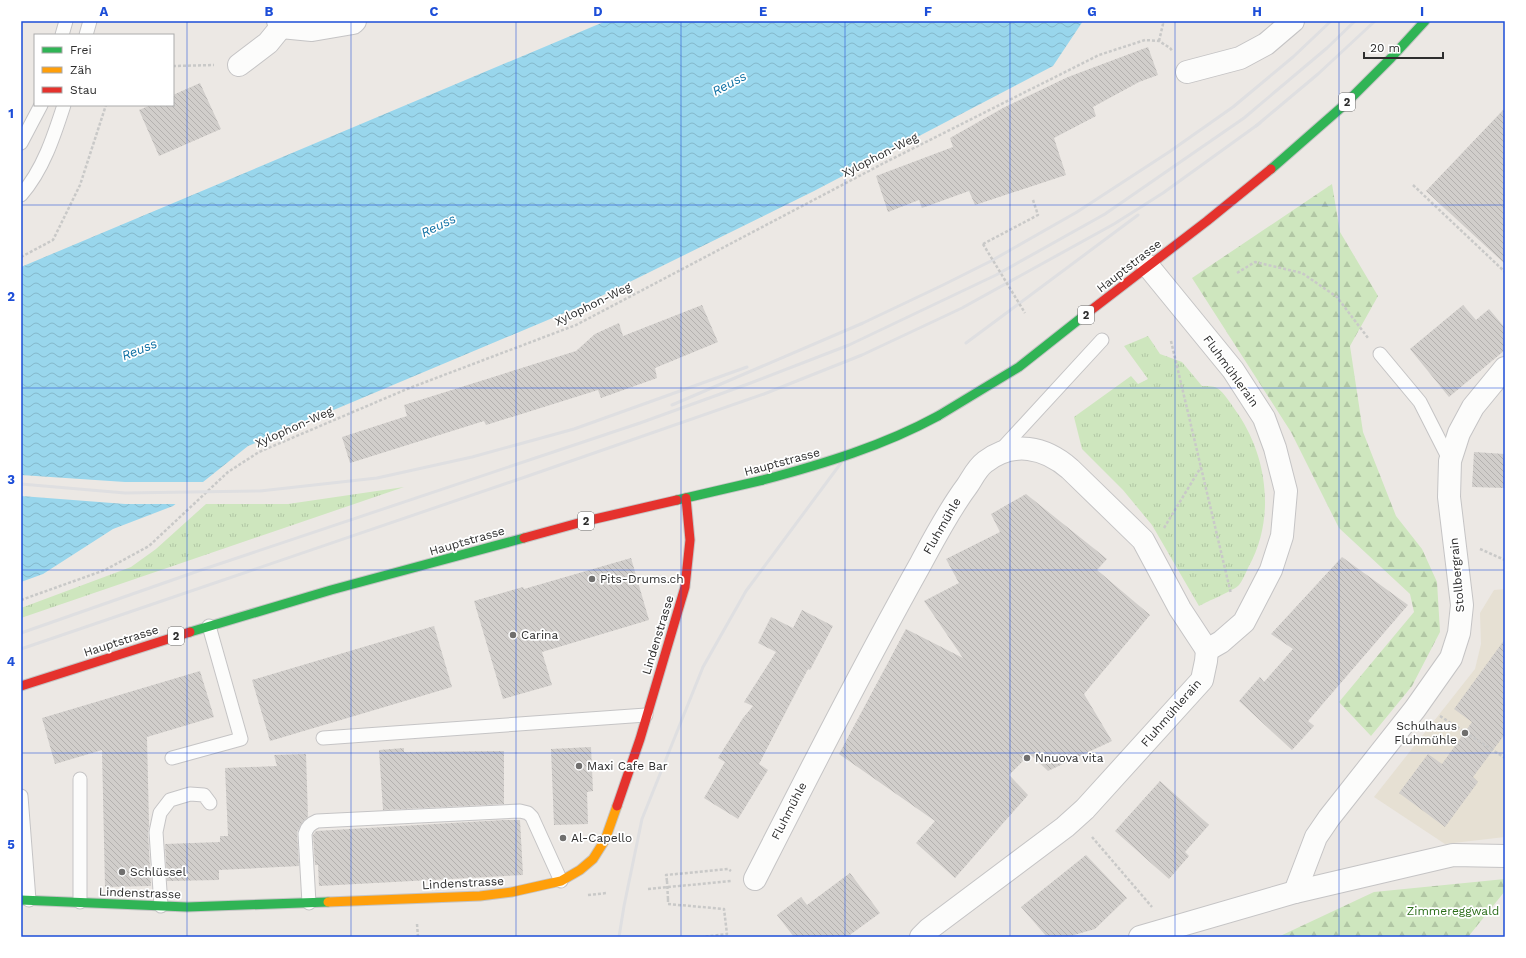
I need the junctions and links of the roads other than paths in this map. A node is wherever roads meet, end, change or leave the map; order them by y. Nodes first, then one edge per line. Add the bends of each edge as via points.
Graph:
1 (66, 21) edge
2 (90, 21) edge
3 (355, 21) edge
4 (1293, 21) edge
5 (1424, 21) edge
6 (279, 24) edge
7 (62, 34) edge
8 (86, 34) edge
9 (239, 64) road end
10 (1187, 72) dead end
11 (40, 106) edge
12 (64, 106) edge
13 (21, 143) edge
14 (21, 195) edge
15 (1148, 266) junction
16 (1102, 340) dead end
17 (1380, 354) road end
18 (1505, 368) edge
19 (996, 455) junction
20 (1450, 461) junction
21 (686, 498) junction
22 (209, 626) junction
23 (1206, 650) junction
24 (21, 686) edge
25 (646, 714) junction
26 (323, 738) dead end
27 (172, 758) dead end
28 (80, 779) dead end
29 (21, 796) edge
30 (210, 803) dead end
31 (1505, 856) edge
32 (754, 879) road end
33 (561, 881) junction
34 (1295, 892) junction
35 (25, 900) edge
36 (80, 902) junction
37 (309, 903) junction
38 (161, 906) junction
39 (920, 937) edge
40 (1140, 937) edge

1 - 7 lane
2 - 8 lane
3 - 6 street via 353,24 312,30
4 - 10 street via 1266,44 1240,58
5 - 15 main road, Hauptstrasse / 2 via 1343,106 1262,176
6 - 9 street via 268,43
11 - 13 lane
12 - 14 lane via 46,154
15 - 21 main road, Hauptstrasse / 2, bridge via 1019,368 933,419 829,462
15 - 23 street, Fluhmühlerain via 1233,370 1264,418 1286,491 1282,536 1271,570 1244,622 1221,642
16 - 19 lane
17 - 20 lane via 1420,402
18 - 20 street, Stollbergrain via 1473,407 1459,433
19 - 23 street, Fluhmühle via 1009,450 1029,449 1060,460 1143,540 1180,609
19 - 32 street, Fluhmühle via 975,472 947,516 871,653
20 - 34 street, Stollbergrain via 1449,497 1462,605 1459,633 1453,652 1424,696 1320,831
21 - 22 main road, Hauptstrasse / 2 via 530,536
21 - 25 main road, Lindenstrasse via 690,540 685,587
22 - 24 main road, Hauptstrasse / 2
22 - 27 lane via 241,739
23 - 39 street, Fluhmühlerain via 1202,680 1085,809
25 - 26 lane
25 - 33 main road, Lindenstrasse via 640,739 605,840 593,859
28 - 36 lane
29 - 35 lane
30 - 38 lane via 204,795 190,794 170,800 160,813 156,832
31 - 34 street via 1453,855
33 - 37 main road, Lindenstrasse via 480,896
33 - 37 lane via 532,818 528,813 520,811 317,821 306,828 305,834
34 - 40 street
35 - 36 main road, Lindenstrasse
36 - 38 main road, Lindenstrasse
37 - 38 main road, Lindenstrasse

